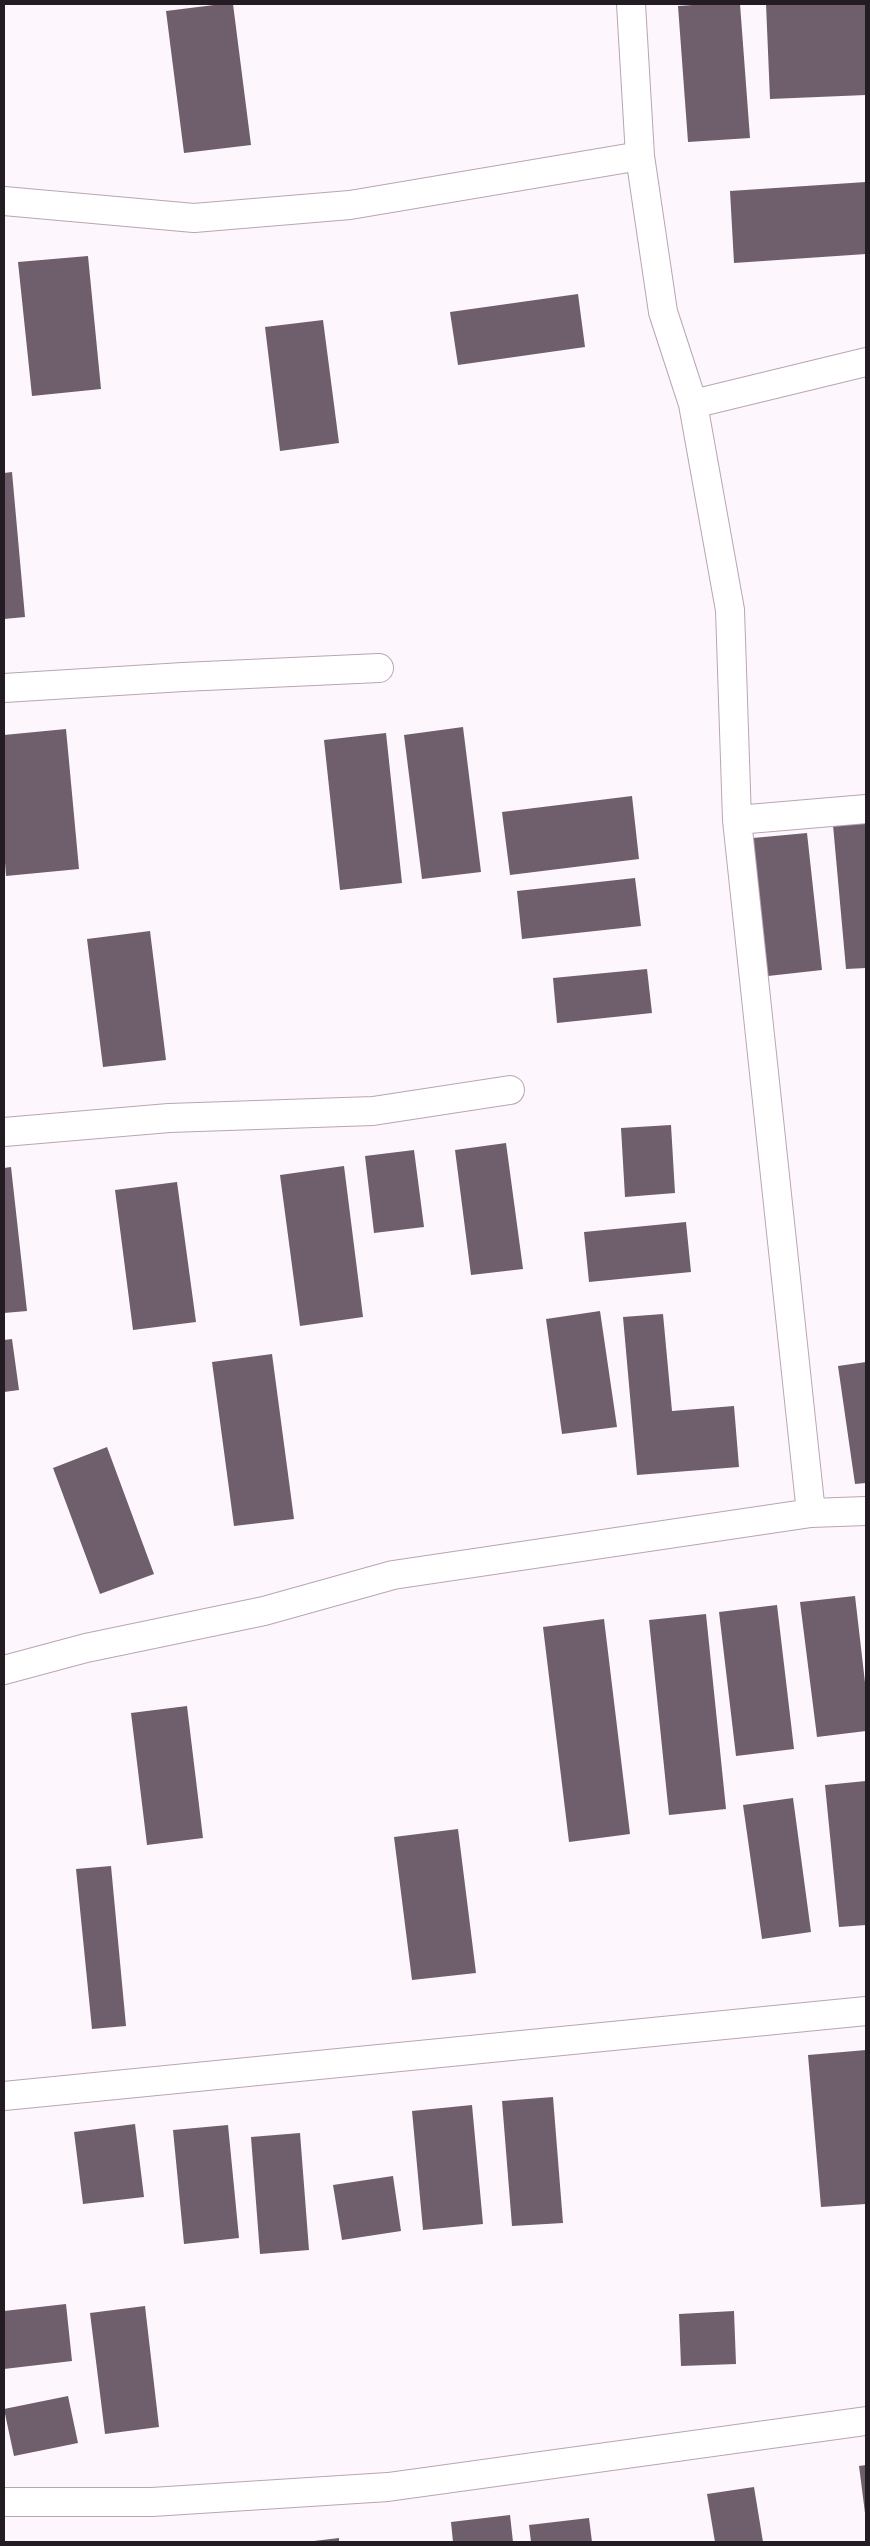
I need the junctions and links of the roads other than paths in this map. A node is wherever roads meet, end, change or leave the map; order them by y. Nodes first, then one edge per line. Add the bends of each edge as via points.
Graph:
1 (631, 4) edge
2 (640, 156) junction
3 (4, 201) edge
4 (866, 362) edge
5 (694, 404) junction
6 (379, 668) dead end
7 (4, 688) edge
8 (866, 809) edge
9 (737, 820) junction
10 (510, 1090) dead end
11 (4, 1132) edge
12 (866, 1511) edge
13 (811, 1513) junction
14 (4, 1670) edge
15 (866, 2011) edge
16 (4, 2096) edge
17 (866, 2421) edge
18 (4, 2502) edge

1 - 2 street
2 - 3 street via 350,205 194,218
2 - 5 street via 663,312
4 - 5 street
5 - 9 street via 730,610
6 - 7 street
8 - 9 street
9 - 13 street
10 - 11 street via 373,1111 169,1118
12 - 13 street
13 - 14 street via 393,1575 264,1611 86,1648
15 - 16 street
17 - 18 street via 388,2487 152,2502

